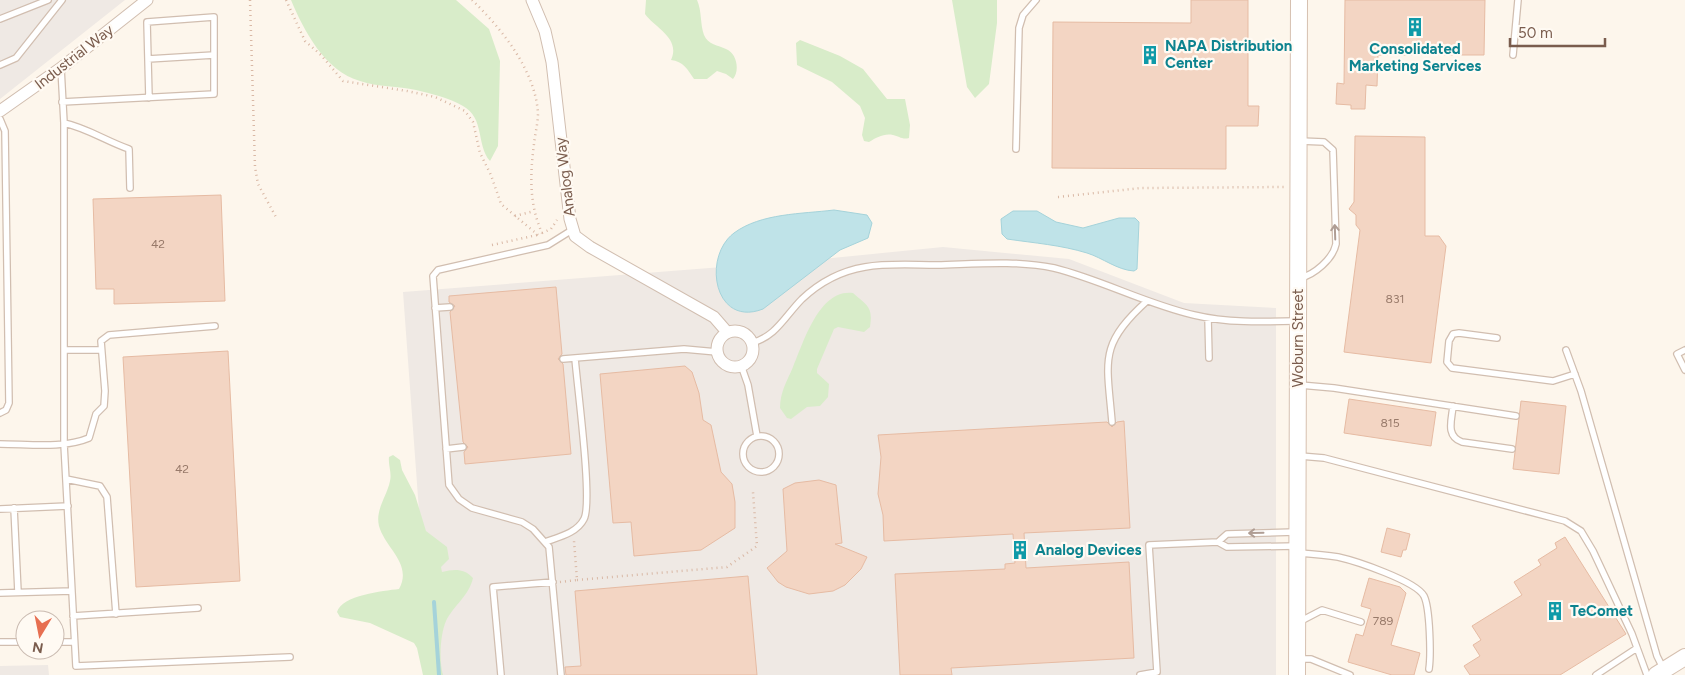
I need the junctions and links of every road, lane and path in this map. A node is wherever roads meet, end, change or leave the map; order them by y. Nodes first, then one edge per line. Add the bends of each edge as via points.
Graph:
1 (48, 0) edge
2 (62, 0) edge
3 (147, 0) edge
4 (250, 0) edge
5 (286, 0) edge
6 (472, 0) edge
7 (532, 0) edge
8 (1036, 0) edge
9 (1299, 0) edge
10 (1518, 0) edge
11 (0, 19) edge
12 (1513, 54) dead end
13 (214, 56) junction
14 (148, 59) junction
15 (0, 65) edge
16 (61, 68) junction
17 (149, 98) junction
18 (62, 102) junction
19 (0, 111) edge
20 (0, 119) edge
21 (64, 122) junction
22 (1298, 141) junction
23 (1016, 149) dead end
24 (1298, 187) junction
25 (130, 188) dead end
26 (1058, 197) dead end
27 (534, 211) junction
28 (514, 216) junction
29 (277, 219) dead end
30 (557, 219) dead end
31 (572, 230) junction
32 (542, 233) junction
33 (538, 235) junction
34 (3, 237) edge
35 (492, 246) dead end
36 (1298, 279) junction
37 (1147, 302) junction
38 (450, 307) dead end
39 (436, 308) junction
40 (1208, 318) junction
41 (1298, 321) junction
42 (215, 326) dead end
43 (727, 332) junction
44 (1497, 338) dead end
45 (751, 343) junction
46 (64, 350) junction
47 (100, 350) junction
48 (1566, 350) dead end
49 (1685, 350) edge
50 (717, 352) junction
51 (575, 358) junction
52 (1209, 358) dead end
53 (563, 359) dead end
54 (741, 365) junction
55 (1685, 370) edge
56 (1575, 374) junction
57 (1298, 385) junction
58 (1453, 406) junction
59 (0, 413) edge
60 (1516, 416) dead end
61 (1112, 422) dead end
62 (757, 436) junction
63 (0, 444) edge
64 (64, 444) junction
65 (463, 447) dead end
66 (446, 449) junction
67 (1512, 449) dead end
68 (1298, 456) junction
69 (66, 479) junction
70 (753, 492) dead end
71 (68, 506) junction
72 (14, 508) junction
73 (0, 509) edge
74 (570, 532) junction
75 (545, 542) junction
76 (1218, 542) junction
77 (1297, 543) junction
78 (577, 580) junction
79 (553, 582) junction
80 (72, 591) junction
81 (18, 592) junction
82 (0, 593) edge
83 (198, 608) dead end
84 (116, 614) junction
85 (73, 616) junction
86 (1361, 622) dead end
87 (1297, 624) junction
88 (0, 642) edge
89 (15, 642) edge
90 (65, 642) edge
91 (74, 642) junction
92 (1637, 648) junction
93 (290, 657) dead end
94 (1685, 657) edge
95 (1297, 658) junction
96 (1429, 669) dead end
97 (1660, 672) edge
98 (501, 675) edge
99 (561, 675) edge
100 (1140, 675) edge
101 (1297, 675) edge
102 (1350, 675) edge
103 (1596, 675) edge
104 (1647, 675) edge

1 - 11 lane
2 - 15 lane via 16,58
3 - 16 street, Industrial Way
4 - 29 path via 255,167 258,184
5 - 28 path via 305,42 343,81 435,97 465,111 473,122 480,153 501,204
6 - 27 path via 491,18 529,76 538,114 530,190
7 - 31 street, Analog Way via 545,31 552,62
8 - 23 lane via 1023,15 1019,28
9 - 22 street, Woburn Street
10 - 12 lane
13 - 14 lane
13 - 14 lane via 214,17 147,22
13 - 17 lane via 214,94
14 - 17 lane
16 - 18 lane
16 - 19 street, Industrial Way
17 - 18 lane
18 - 21 lane
20 - 34 lane via 5,131
21 - 25 lane via 81,126 129,149
21 - 46 lane
22 - 24 street, Woburn Street
36 -> 22 lane via 1315,272 1336,244 1333,150 1324,142
24 - 26 path via 1141,188
24 - 36 street, Woburn Street
27 - 28 path
27 - 32 path
28 - 33 path
30 - 32 path via 551,229
31 - 39 lane via 548,244 438,270 434,276
31 - 43 street, Analog Way via 580,241 600,254 714,317
32 - 33 path
33 - 35 path
34 - 59 lane via 9,403
36 - 41 street, Woburn Street
37 - 40 lane
37 - 45 lane via 1083,277 1040,266 876,266 851,270 821,284 801,300 770,336
37 - 61 lane via 1125,322 1111,347 1108,369
38 - 39 lane
39 - 66 lane
40 - 41 lane via 1246,322
40 - 52 lane
41 - 57 street, Woburn Street
42 - 47 lane via 109,335 101,341
43 - 45 street, Analog Way via 741,332
43 - 50 street via 720,340
44 - 56 lane via 1459,332 1453,334 1448,341 1447,362 1452,368 1553,381
45 - 54 street via 750,358
46 - 47 lane
46 - 64 lane
47 - 64 lane via 104,406 96,414 89,438
48 - 56 lane
49 - 55 lane via 1677,354
50 - 51 lane via 684,349
50 - 54 street via 725,363
51 - 53 lane
51 - 74 lane via 586,511 584,519
54 - 62 lane
56 - 97 lane via 1635,573
57 - 58 lane
57 - 68 street, Woburn Street
58 - 60 lane
58 - 67 lane via 1450,430 1455,439
62 - 62 lane via 747,440 742,457 748,468 763,472 776,466 780,453 770,438
63 - 64 lane
64 - 69 lane
65 - 66 lane
66 - 75 lane via 449,485 458,499 472,508 522,522
68 - 77 street, Woburn Street
68 - 92 lane via 1324,458 1565,521 1577,527 1593,551
69 - 71 lane
69 - 84 lane via 100,486 107,497
70 - 78 path via 757,546 728,567
71 - 72 lane
71 - 80 lane
72 - 73 lane
72 - 81 lane
74 - 75 lane
74 - 78 path via 574,541
75 - 79 lane via 551,554
76 - 77 lane via 1227,547
77 -> 76 lane via 1227,534
76 - 100 lane via 1149,545 1156,672
77 - 87 street, Woburn Street
77 - 96 lane via 1406,581 1418,589 1426,601
78 - 79 path
79 - 98 lane via 493,587
79 - 99 lane
80 - 81 lane
80 - 85 lane
81 - 82 lane
83 - 84 lane
84 - 85 lane
85 - 91 lane
86 - 87 lane via 1322,610
87 - 95 street, Woburn Street
88 - 89 lane
90 - 91 lane
91 - 93 lane via 76,666
92 - 103 lane
92 - 104 lane
94 - 97 street
95 - 101 street, Woburn Street
95 - 102 lane via 1310,659

